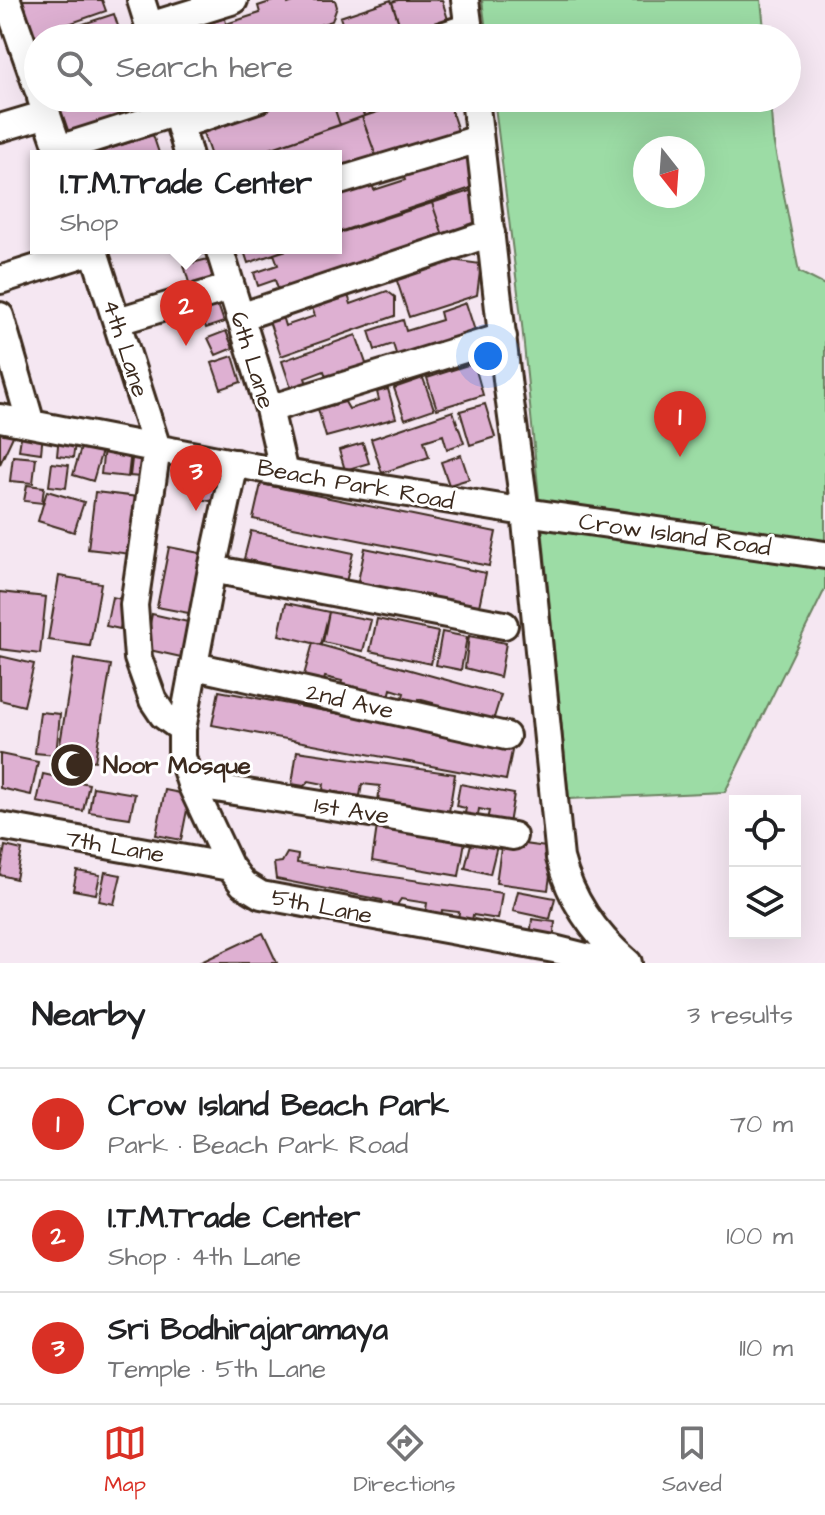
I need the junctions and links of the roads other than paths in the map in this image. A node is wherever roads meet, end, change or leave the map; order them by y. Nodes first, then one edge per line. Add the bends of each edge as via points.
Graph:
1 (7, 0) edge
2 (141, 0) edge
3 (234, 0) edge
4 (465, 0) edge
5 (183, 8) edge
6 (148, 24) edge
7 (162, 24) edge
8 (468, 24) edge
9 (24, 49) edge
10 (32, 112) edge
11 (46, 112) edge
12 (175, 112) edge
13 (476, 112) edge
14 (0, 128) edge
15 (479, 139) junction
16 (59, 150) edge
17 (68, 150) edge
18 (187, 150) edge
19 (342, 180) edge
20 (491, 233) junction
21 (78, 254) edge
22 (95, 254) edge
23 (221, 254) edge
24 (0, 280) edge
25 (231, 287) junction
26 (0, 316) edge
27 (240, 317) junction
28 (118, 321) junction
29 (503, 337) junction
30 (269, 409) junction
31 (0, 418) edge
32 (31, 424) junction
33 (157, 448) junction
34 (235, 463) junction
35 (284, 473) junction
36 (525, 512) junction
37 (825, 555) edge
38 (212, 569) junction
39 (504, 625) dead end
40 (195, 666) junction
41 (182, 729) junction
42 (506, 736) dead end
43 (191, 784) junction
44 (0, 826) edge
45 (513, 836) dead end
46 (230, 867) junction
47 (610, 963) edge
48 (628, 963) edge

1 - 9 street
2 - 6 street
3 - 5 street
4 - 8 street
5 - 7 street
10 - 14 street
11 - 16 street
12 - 17 street
12 - 18 street
13 - 15 street
15 - 19 street
15 - 20 street
20 - 27 street
20 - 29 street
21 - 24 street
22 - 28 street, 4th Lane
23 - 25 street, 6th Lane
25 - 27 street, 6th Lane
25 - 28 street
26 - 32 street
27 - 30 street, 6th Lane
28 - 33 street, 4th Lane
29 - 30 street
29 - 36 street
30 - 35 street, 6th Lane
31 - 32 street, Beach Park Road
32 - 33 street, Beach Park Road
33 - 34 street, Beach Park Road
33 - 41 street via 134,605 138,658 153,700
34 - 35 street, Beach Park Road
34 - 38 street, 5th Lane
35 - 36 street, Beach Park Road
36 - 37 street, Crow Island Road
36 - 48 street via 560,858 568,887 601,940
38 - 39 street
38 - 40 street, 5th Lane
40 - 41 street, 5th Lane
40 - 42 street, 2nd Ave
41 - 43 street, 5th Lane via 182,757
43 - 45 street, 1st Ave
43 - 46 street, 5th Lane
44 - 46 street, 7th Lane
46 - 47 street, 5th Lane via 261,895

